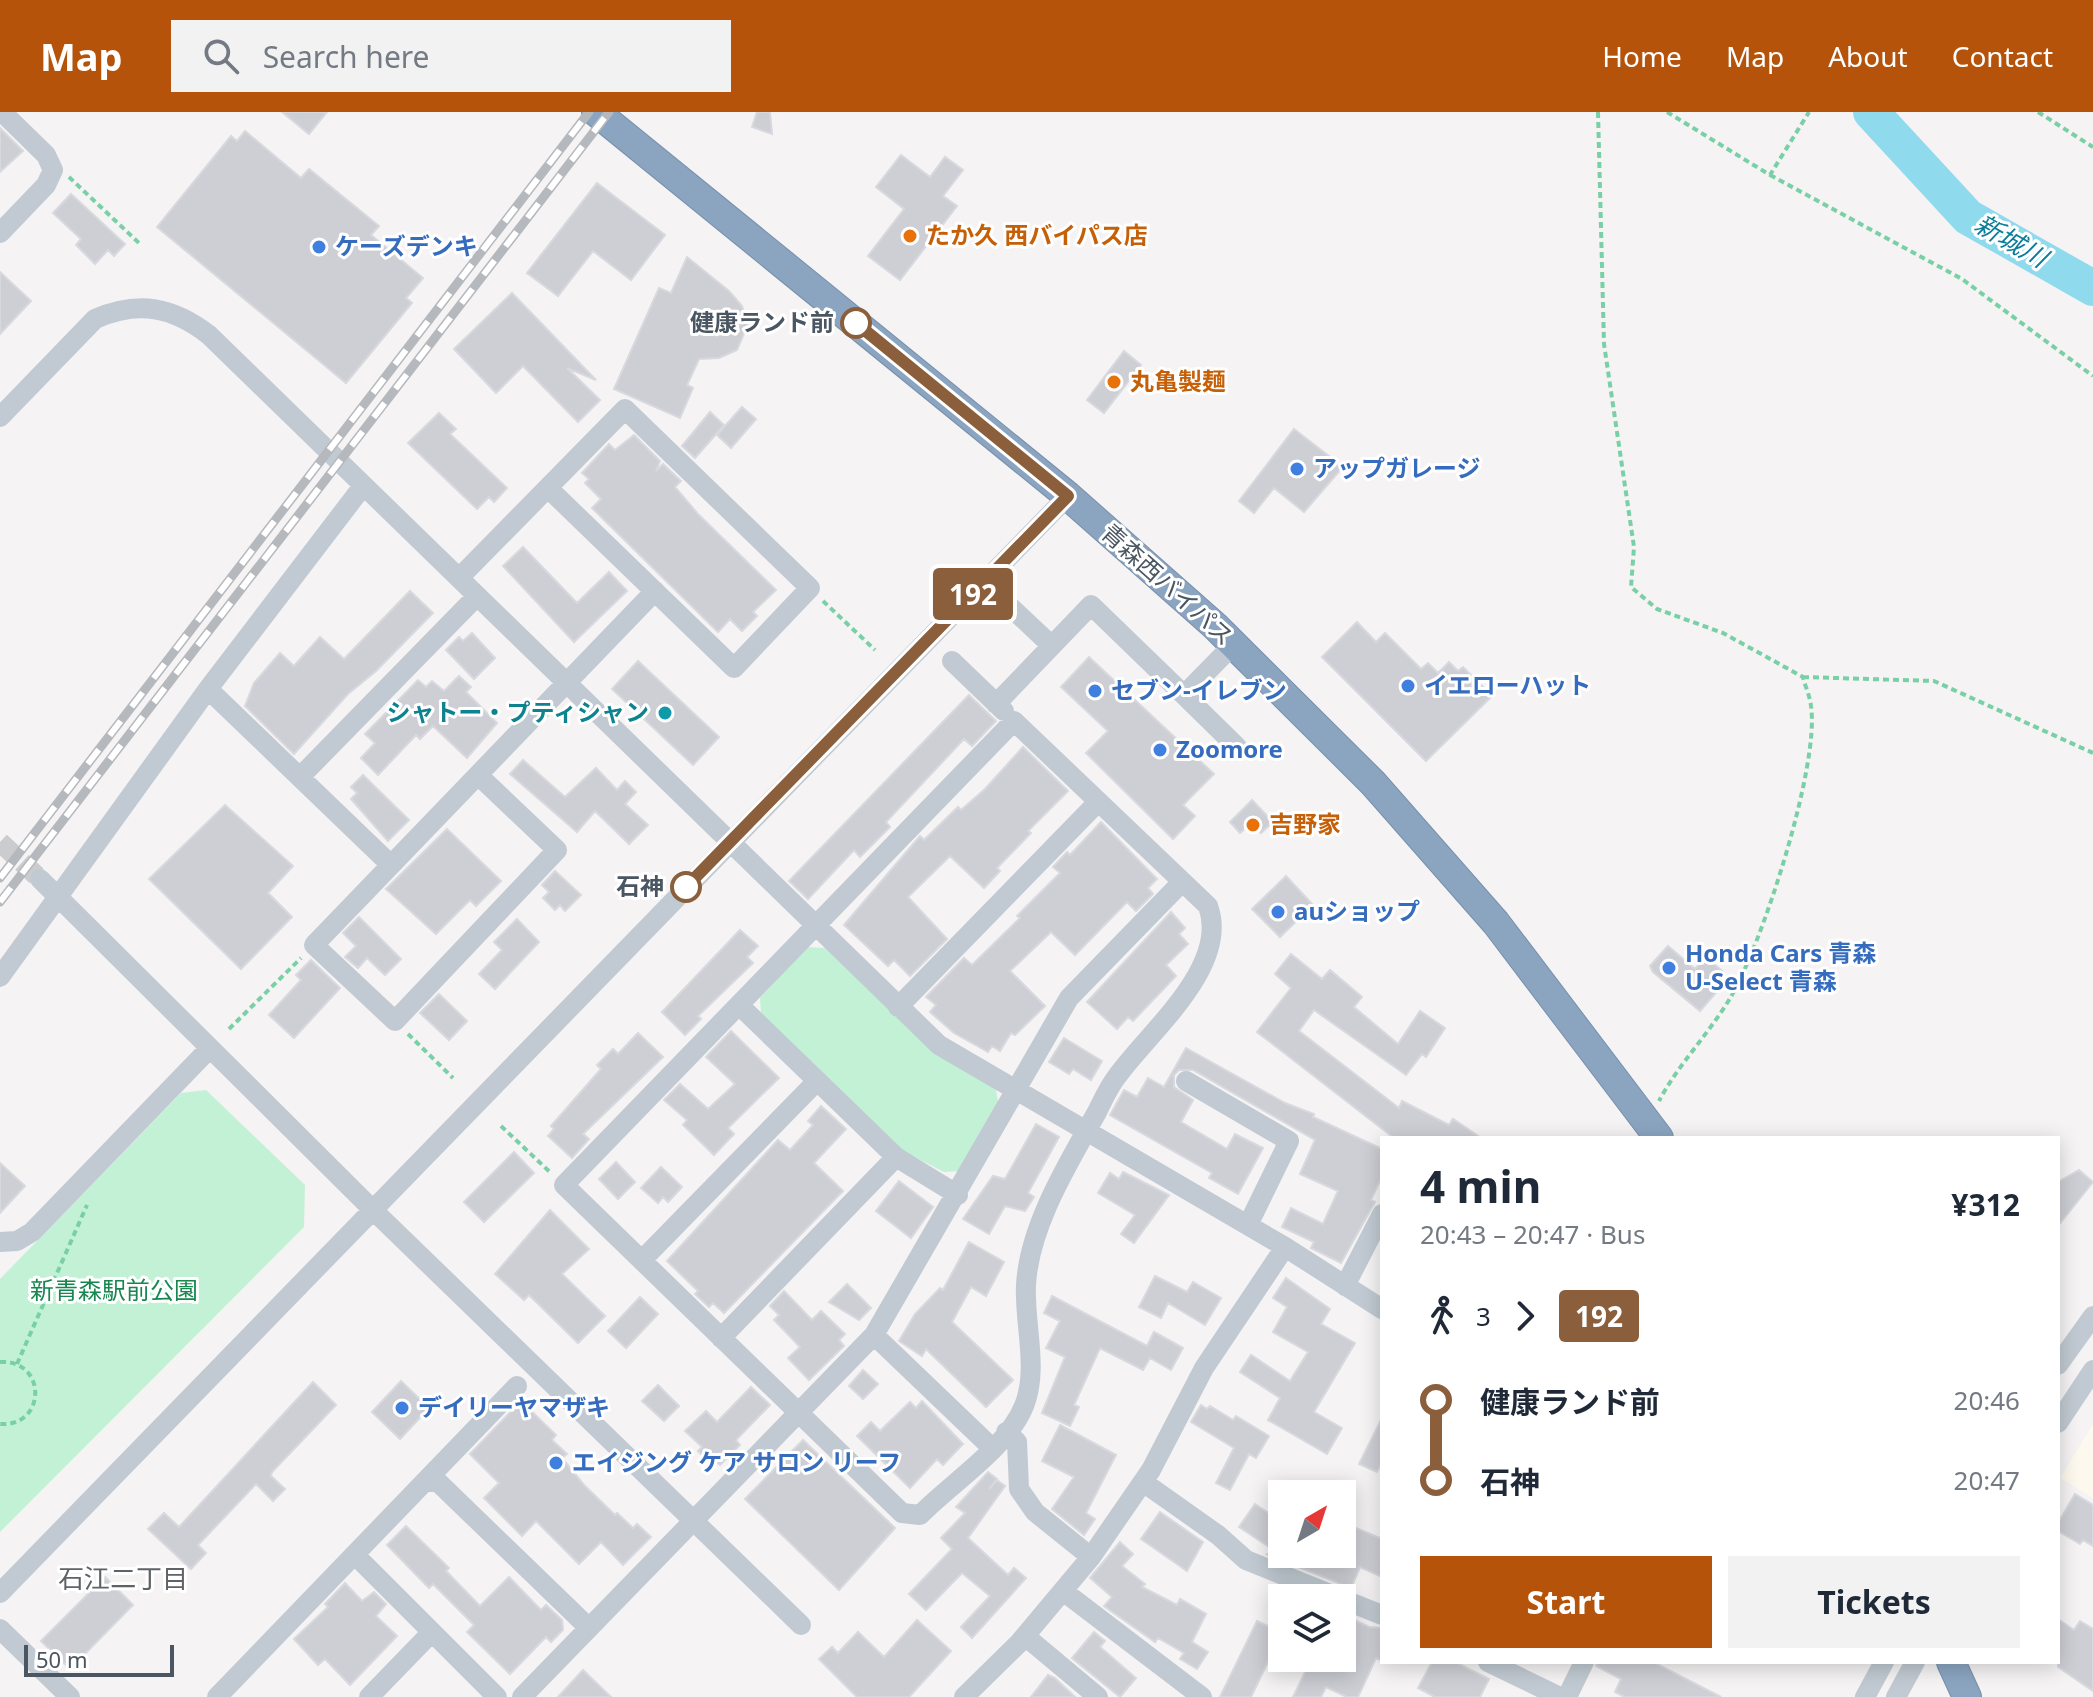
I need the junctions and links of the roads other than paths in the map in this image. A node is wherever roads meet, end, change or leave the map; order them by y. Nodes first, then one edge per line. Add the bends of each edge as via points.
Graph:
1 (2, 112) edge
2 (596, 112) edge
3 (0, 233) edge
4 (0, 417) edge
5 (363, 486) junction
6 (548, 488) junction
7 (1068, 496) junction
8 (459, 578) junction
9 (984, 582) junction
10 (655, 591) junction
11 (477, 596) junction
12 (1234, 644) junction
13 (1052, 646) junction
14 (952, 661) dead end
15 (566, 683) junction
16 (208, 689) junction
17 (1184, 695) junction
18 (996, 704) junction
19 (1014, 721) junction
20 (1237, 747) dead end
21 (478, 775) junction
22 (300, 777) junction
23 (1098, 802) junction
24 (730, 842) junction
25 (391, 865) junction
26 (40, 879) tunnel mouth
27 (1182, 882) junction
28 (57, 896) junction
29 (814, 926) junction
30 (0, 977) edge
31 (739, 1005) junction
32 (898, 1007) junction
33 (210, 1048) junction
34 (817, 1081) junction
35 (1186, 1081) dead end
36 (1016, 1091) junction
37 (1087, 1129) junction
38 (1648, 1132) edge
39 (896, 1157) junction
40 (958, 1195) junction
41 (373, 1210) junction
42 (1380, 1218) edge
43 (1248, 1225) junction
44 (0, 1242) edge
45 (1285, 1247) junction
46 (642, 1260) junction
47 (1345, 1286) junction
48 (1380, 1308) edge
49 (2093, 1316) edge
50 (874, 1335) junction
51 (721, 1338) junction
52 (2060, 1362) edge
53 (2093, 1370) edge
54 (517, 1386) dead end
55 (797, 1414) junction
56 (2060, 1420) edge
57 (1006, 1432) junction
58 (991, 1447) junction
59 (427, 1480) junction
60 (1143, 1482) junction
61 (693, 1522) junction
62 (355, 1555) junction
63 (1091, 1557) junction
64 (1306, 1584) edge
65 (1063, 1591) junction
66 (0, 1593) edge
67 (1356, 1604) edge
68 (1380, 1614) edge
69 (801, 1625) dead end
70 (588, 1627) junction
71 (0, 1629) edge
72 (431, 1633) junction
73 (1025, 1636) junction
74 (1492, 1664) edge
75 (1583, 1664) edge
76 (1883, 1664) edge
77 (1914, 1664) edge
78 (1952, 1664) edge
79 (70, 1697) edge
80 (217, 1697) edge
81 (369, 1697) edge
82 (497, 1697) edge
83 (522, 1697) edge
84 (964, 1697) edge
85 (1098, 1697) edge
86 (1202, 1697) edge
87 (1560, 1697) edge
88 (1567, 1697) edge
89 (1865, 1697) edge
90 (1896, 1697) edge
91 (1967, 1697) edge

1 - 3 street via 46,155 53,170 46,185
2 - 7 highway, 青森西バイパス
4 - 5 street via 95,319 140,306 167,310 209,335
5 - 8 street
5 - 16 street
6 - 8 street
6 - 10 street
6 - 10 street via 625,409 810,588 734,668
7 - 9 street
7 - 12 highway, 青森西バイパス
8 - 11 street
9 - 13 street
9 - 24 street
10 - 15 street
11 - 15 street
11 - 22 street
12 - 17 street
12 - 38 highway, 青森西バイパス via 1373,783 1496,923
13 - 17 street via 1091,605
13 - 18 street
14 - 18 street
15 - 21 street
15 - 24 street
16 - 22 street
16 - 28 street
17 - 20 street
18 - 19 street
19 - 23 street
19 - 29 street
21 - 25 street
21 - 25 street via 557,850 395,1021 314,945
22 - 25 street
23 - 27 street
23 - 32 street
24 - 29 street
24 - 41 street
26 - 28 street
27 - 36 street via 1069,998
27 - 37 street via 1208,906 1213,921 1196,980 1116,1078
28 - 30 street
28 - 33 street
29 - 31 street
29 - 32 street
31 - 34 street
31 - 46 street via 564,1185
32 - 36 street via 939,1045
33 - 41 street
33 - 44 street via 32,1232 17,1241
34 - 39 street
34 - 46 street
35 - 43 street via 1289,1141
36 - 37 street
36 - 40 street
37 - 43 street
37 - 57 street via 1059,1178 1032,1253 1026,1284 1028,1384 1024,1407
39 - 40 street
39 - 51 street
40 - 50 street
41 - 61 street
41 - 66 street
42 - 47 street
43 - 45 street
45 - 47 street
45 - 60 street via 1204,1368
46 - 51 street
47 - 48 street
49 - 52 street
50 - 55 street
50 - 58 street
51 - 55 street
53 - 56 street
54 - 59 street
55 - 58 street via 902,1513 920,1515
55 - 61 street
57 - 58 street
57 - 63 street via 1017,1442 1019,1489 1035,1512
59 - 62 street
59 - 70 street via 439,1483
60 - 63 street
60 - 64 street via 1246,1560
61 - 69 street
61 - 70 street
62 - 72 street
62 - 80 street
63 - 65 street
65 - 73 street
65 - 86 street
67 - 68 street
70 - 83 street
71 - 79 street
72 - 81 street
72 - 82 street
73 - 84 street
73 - 85 street
74 - 87 street
75 - 88 street
76 - 89 street
77 - 90 street
78 - 91 highway

